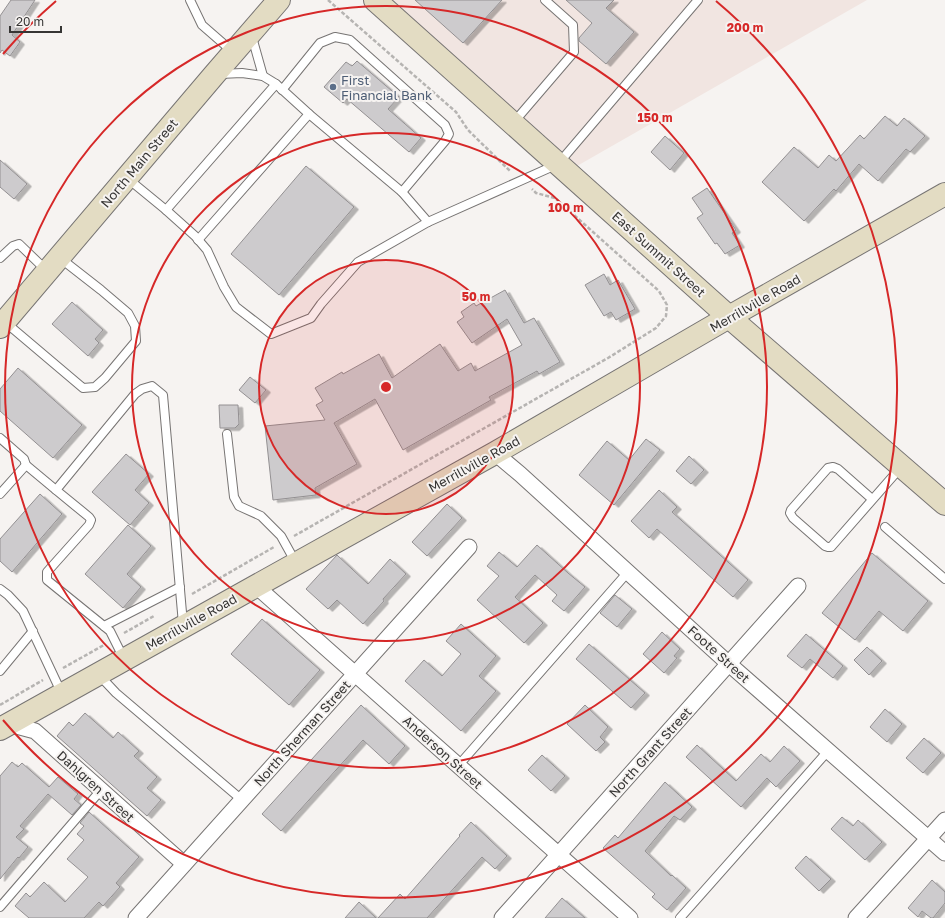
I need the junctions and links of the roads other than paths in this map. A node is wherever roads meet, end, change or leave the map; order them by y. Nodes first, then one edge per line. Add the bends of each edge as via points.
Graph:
1 (190, 0) edge
2 (279, 0) edge
3 (375, 0) edge
4 (544, 0) edge
5 (698, 0) edge
6 (250, 34) junction
7 (233, 53) junction
8 (214, 75) junction
9 (264, 76) junction
10 (276, 84) junction
11 (282, 90) junction
12 (309, 114) junction
13 (513, 124) junction
14 (558, 164) junction
15 (127, 178) junction
16 (402, 192) junction
17 (945, 194) edge
18 (166, 210) junction
19 (428, 222) junction
20 (198, 240) junction
21 (0, 258) edge
22 (53, 264) junction
23 (729, 317) junction
24 (2, 324) edge
25 (227, 434) dead end
26 (0, 438) edge
27 (495, 453) junction
28 (26, 465) junction
29 (901, 466) junction
30 (56, 490) junction
31 (0, 494) edge
32 (872, 499) junction
33 (945, 504) edge
34 (885, 526) dead end
35 (469, 547) dead end
36 (296, 563) junction
37 (628, 572) junction
38 (945, 579) edge
39 (256, 586) junction
40 (798, 586) dead end
41 (180, 587) junction
42 (0, 589) edge
43 (104, 626) junction
44 (183, 627) junction
45 (32, 631) junction
46 (124, 660) junction
47 (729, 664) junction
48 (0, 671) edge
49 (356, 673) junction
50 (99, 674) junction
51 (63, 694) junction
52 (3, 725) edge
53 (828, 751) junction
54 (458, 766) junction
55 (101, 790) junction
56 (242, 800) junction
57 (945, 820) edge
58 (928, 839) junction
59 (945, 853) edge
60 (558, 855) junction
61 (184, 864) junction
62 (0, 907) edge
63 (136, 918) edge
64 (502, 918) edge
65 (630, 918) edge
66 (680, 918) edge
67 (856, 918) edge

1 - 7 lane via 202,25
2 - 6 street, North Main Street
3 - 13 street, East Summit Street
4 - 13 lane via 573,25 574,52
5 - 14 lane
6 - 7 street, North Main Street
6 - 9 lane
7 - 8 street, North Main Street
8 - 9 lane via 238,73
8 - 15 street, North Main Street
9 - 10 lane
10 - 11 lane
10 - 18 lane
11 - 12 lane
11 - 16 lane via 320,42 335,37 350,40 445,125 449,134
12 - 16 lane
12 - 20 lane
13 - 14 street, East Summit Street
14 - 19 lane
14 - 23 street, East Summit Street
15 - 18 lane
15 - 22 street, North Main Street
16 - 19 lane
17 - 23 street, Merrillville Road
18 - 20 lane
19 - 20 lane via 358,262 311,318 271,334 236,307 207,250
21 - 22 lane via 19,244
22 - 24 street, North Main Street
22 - 24 lane via 101,290 128,313 135,326 136,341 105,378 95,388 83,388
23 - 27 street, Merrillville Road
23 - 29 street, East Summit Street
25 - 36 lane via 234,497 240,506 261,516 280,536
26 - 28 lane via 24,459
27 - 36 street, Merrillville Road
27 - 37 street, Foote Street
28 - 30 lane
28 - 31 lane
29 - 32 lane
29 - 33 street, East Summit Street
30 - 41 lane via 135,394 142,388 152,386 164,395
30 - 43 lane via 91,520 47,572 47,580
32 - 32 lane via 831,547 825,546 790,514 817,480 828,468 833,467
34 - 38 lane
35 - 49 street, North Sherman Street
36 - 39 street, Merrillville Road
37 - 47 street, Foote Street
37 - 54 lane
39 - 44 street, Merrillville Road
39 - 49 street, Anderson Street
40 - 47 street, North Grant Street
41 - 43 lane
41 - 44 lane
42 - 45 lane via 23,611
43 - 46 lane via 110,631
44 - 46 street, Merrillville Road
45 - 48 lane
45 - 51 lane
46 - 50 street, Merrillville Road
47 - 53 street, Foote Street
47 - 60 street, North Grant Street
49 - 54 street, Anderson Street
49 - 56 street, North Sherman Street
50 - 51 street, Merrillville Road
50 - 56 lane via 116,693
51 - 52 street, Merrillville Road
52 - 55 street, Dahlgren Street via 35,732
53 - 58 street, Foote Street
53 - 66 lane
54 - 60 street, Anderson Street
55 - 61 street, Dahlgren Street
55 - 62 lane
56 - 61 street, North Sherman Street
57 - 58 street
58 - 59 street, Foote Street
58 - 67 street
60 - 64 street, North Grant Street
60 - 65 street, Anderson Street
61 - 63 street, North Sherman Street

